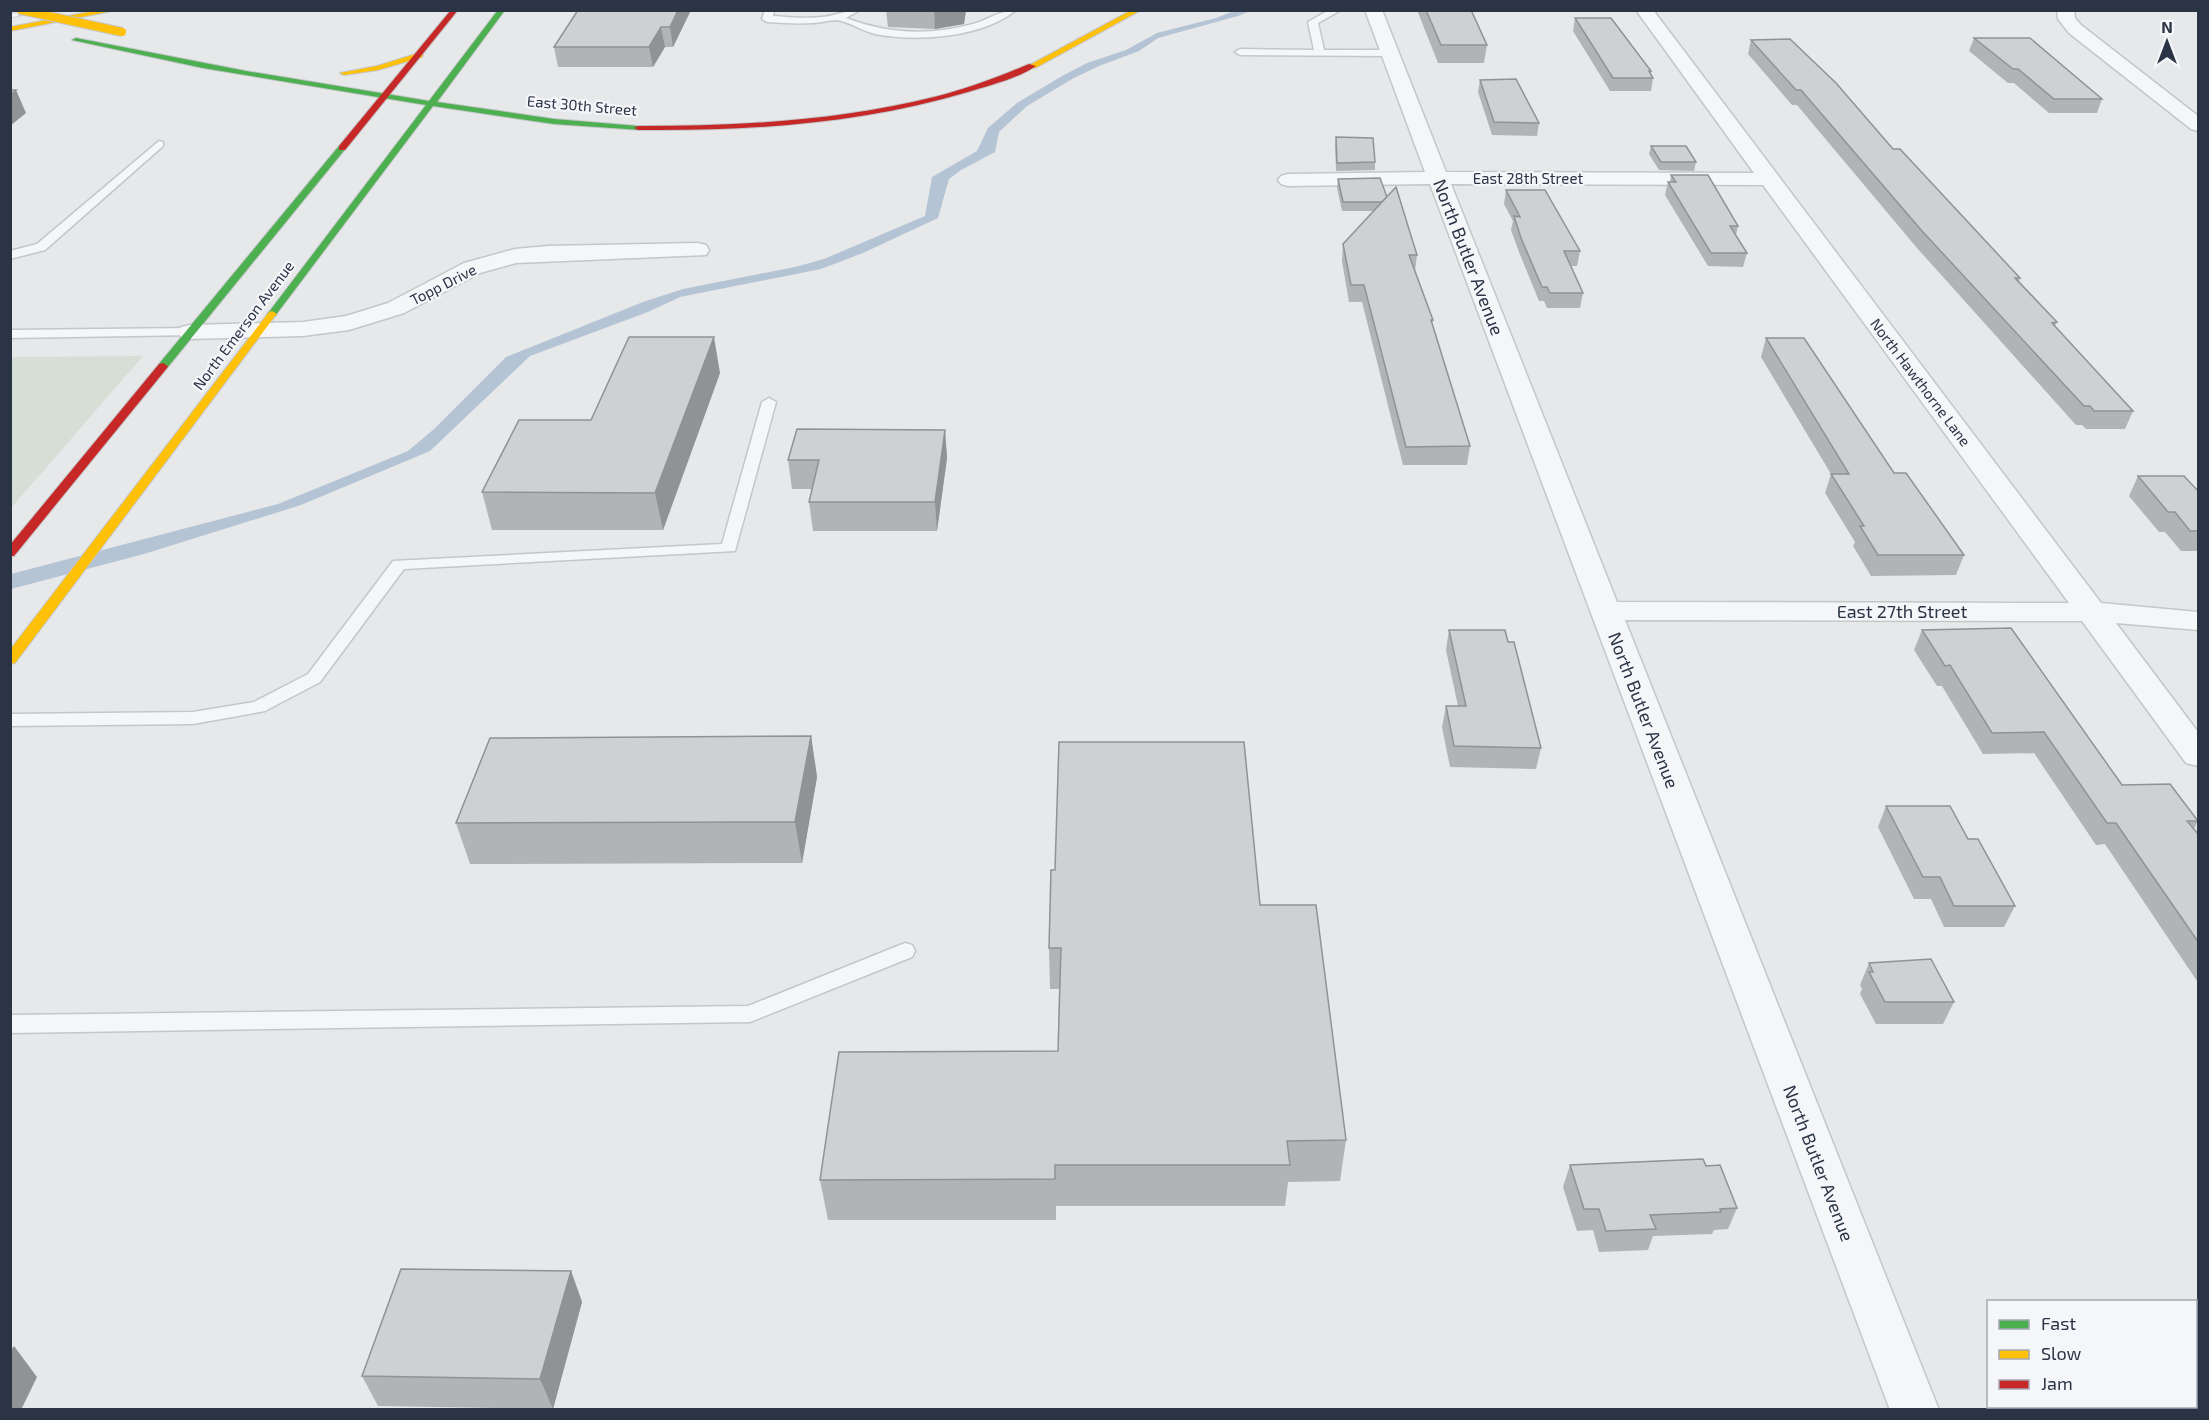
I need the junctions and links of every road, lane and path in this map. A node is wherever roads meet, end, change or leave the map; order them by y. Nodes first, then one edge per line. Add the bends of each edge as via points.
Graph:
1 (21, 10) edge
2 (114, 10) edge
3 (455, 10) edge
4 (502, 10) edge
5 (770, 10) edge
6 (856, 10) edge
7 (1012, 10) edge
8 (1138, 10) edge
9 (1337, 10) edge
10 (1373, 10) edge
11 (1644, 10) edge
12 (2065, 10) edge
13 (840, 19) junction
14 (10, 27) edge
15 (127, 33) dead end
16 (1240, 52) dead end
17 (1320, 53) junction
18 (1389, 53) junction
19 (419, 55) junction
20 (403, 82) junction
21 (439, 87) junction
22 (463, 90) dead end
23 (385, 96) junction
24 (433, 103) junction
25 (2199, 125) edge
26 (159, 144) dead end
27 (1438, 178) junction
28 (1769, 179) junction
29 (1288, 180) dead end
30 (698, 250) dead end
31 (10, 255) edge
32 (261, 330) junction
33 (190, 332) junction
34 (10, 333) edge
35 (769, 402) dead end
36 (10, 553) edge
37 (1605, 611) junction
38 (2094, 612) junction
39 (2199, 621) edge
40 (10, 660) edge
41 (10, 720) edge
42 (2199, 755) edge
43 (905, 951) dead end
44 (10, 1024) edge
45 (1916, 1410) edge

1 - 15 main road, bridge
2 - 14 main road
3 - 19 main road, North Emerson Avenue
4 - 21 main road, North Emerson Avenue
5 - 13 lane via 767,19
6 - 13 lane
7 - 13 lane via 979,27 949,33 875,31
8 - 24 main road, East 30th Street via 1037,64 983,85 831,117 737,126 634,127 555,121
9 - 17 lane via 1313,22
10 - 18 street, North Butler Avenue
11 - 28 street, North Hawthorne Lane
12 - 25 street via 2075,29
14 - 23 main road, East 30th Street via 215,70
16 - 17 lane
17 - 18 lane
18 - 27 street, North Butler Avenue
19 - 20 main road, North Emerson Avenue
19 - 20 main road via 387,66 338,72
20 - 23 main road, North Emerson Avenue
21 - 22 main road
21 - 24 main road, North Emerson Avenue
23 - 24 main road, East 30th Street
23 - 33 main road, North Emerson Avenue
24 - 32 main road, North Emerson Avenue
26 - 31 lane via 41,247
27 - 28 street, East 28th Street
27 - 29 street, East 28th Street
27 - 37 street, North Butler Avenue
28 - 38 street, North Hawthorne Lane
30 - 32 street, Topp Drive via 515,256 472,268 396,309 363,320 316,328
32 - 33 street, Topp Drive
32 - 40 main road, North Emerson Avenue
33 - 34 lane
33 - 36 main road, North Emerson Avenue
35 - 41 lane via 729,548 399,564 314,678 259,707 193,718
37 - 38 street, East 27th Street
37 - 45 street, North Butler Avenue
38 - 39 street, East 27th Street
38 - 42 street, North Hawthorne Lane
43 - 44 lane via 750,1014

